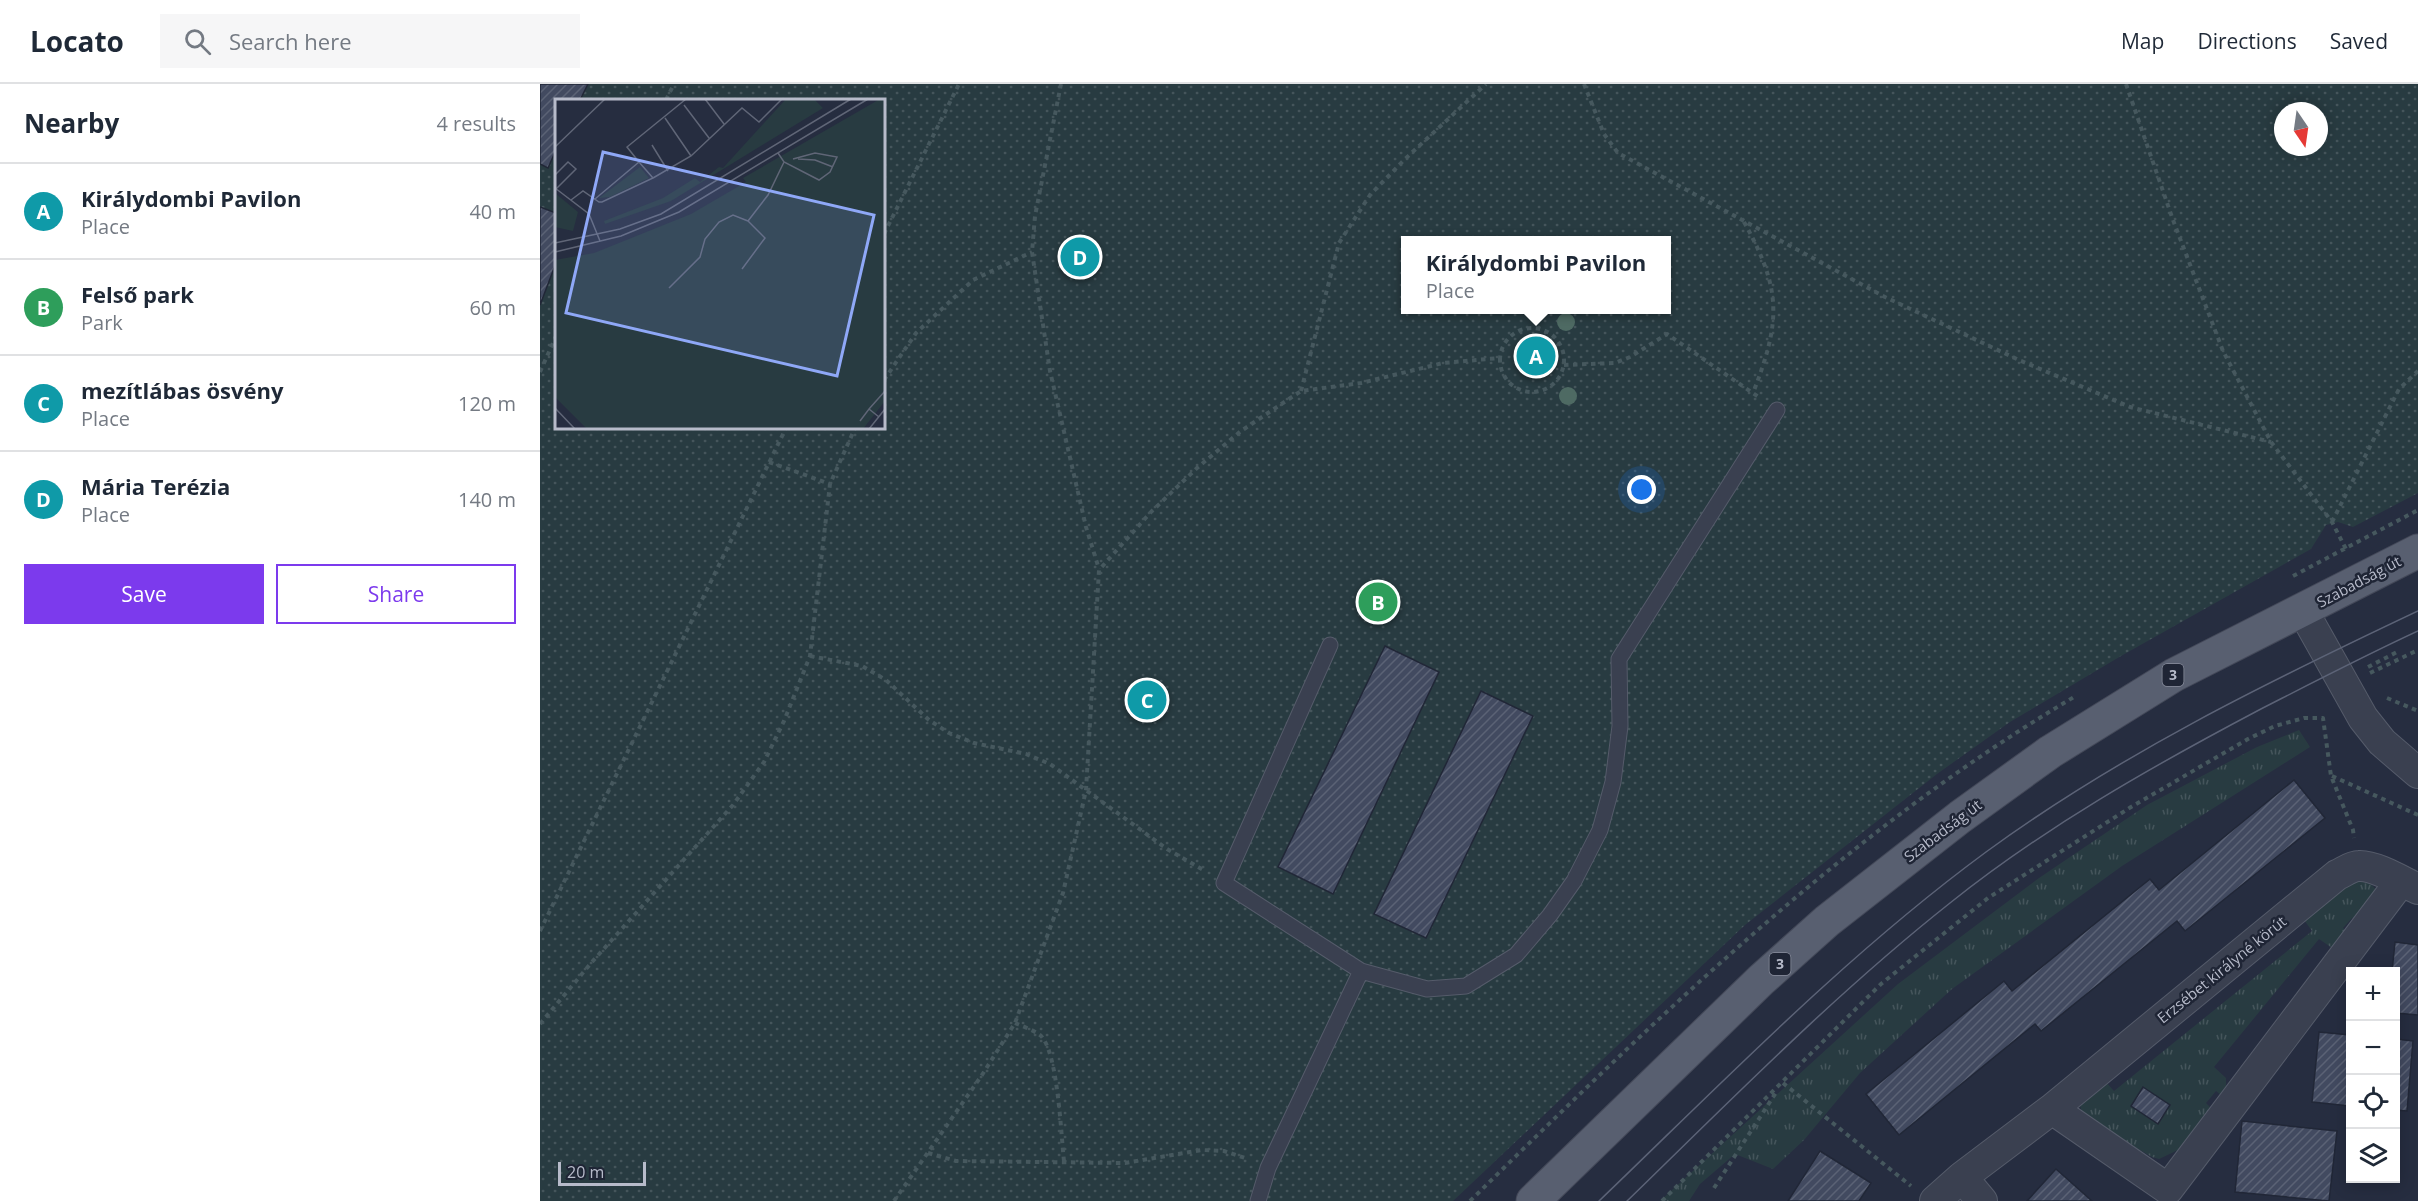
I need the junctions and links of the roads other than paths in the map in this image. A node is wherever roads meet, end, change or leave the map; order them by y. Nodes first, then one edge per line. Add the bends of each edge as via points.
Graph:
1 (1777, 410) road end
2 (2418, 551) edge
3 (2303, 611) junction
4 (1330, 645) dead end
5 (2418, 773) edge
6 (2410, 885) edge
7 (1360, 971) junction
8 (2052, 1109) junction
9 (1962, 1177) junction
10 (1923, 1194) edge
11 (2177, 1195) edge
12 (1258, 1201) edge
13 (1533, 1201) edge
14 (1982, 1201) edge

1 - 7 lane via 1619,659 1620,726 1613,782 1600,830 1574,881 1550,915 1516,955 1466,986 1427,989
2 - 3 main road, Szabadság út / 3
3 - 5 street via 2363,718 2382,742
3 - 13 main road, Szabadság út / 3 via 2165,680 2050,752 1951,824 1827,921 1769,973
4 - 7 lane via 1224,882
6 - 8 street, Erzsébet királyné körút via 2357,866 2337,876
6 - 11 street
7 - 12 lane via 1268,1168
8 - 9 street, Erzsébet királyné körút
8 - 11 street
9 - 10 street, Erzsébet királyné körút
9 - 14 street

